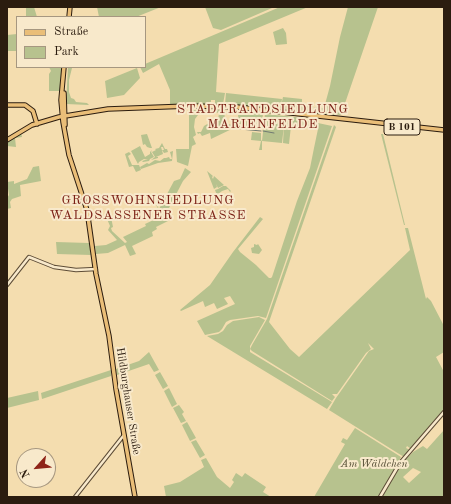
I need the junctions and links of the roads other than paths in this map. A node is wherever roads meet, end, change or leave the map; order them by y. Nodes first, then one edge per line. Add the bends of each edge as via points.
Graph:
1 (65, 68) edge
2 (7, 105) edge
3 (63, 118) junction
4 (36, 124) junction
5 (444, 131) edge
6 (8, 140) edge
7 (96, 269) junction
8 (7, 285) edge
9 (444, 412) edge
10 (124, 435) junction
11 (74, 497) edge
12 (135, 497) edge
13 (380, 497) edge

1 - 3 main road, Hildburghauser Straße
2 - 4 main road via 24,104 34,114
3 - 4 main road, B 101
3 - 5 main road, B 101 via 112,108 215,106
3 - 7 main road, Hildburghauser Straße via 70,153 88,204
4 - 6 main road
7 - 8 street via 76,270 57,267 29,257
7 - 10 main road, Hildburghauser Straße
9 - 13 street via 400,462
10 - 11 street
10 - 12 main road, Hildburghauser Straße

